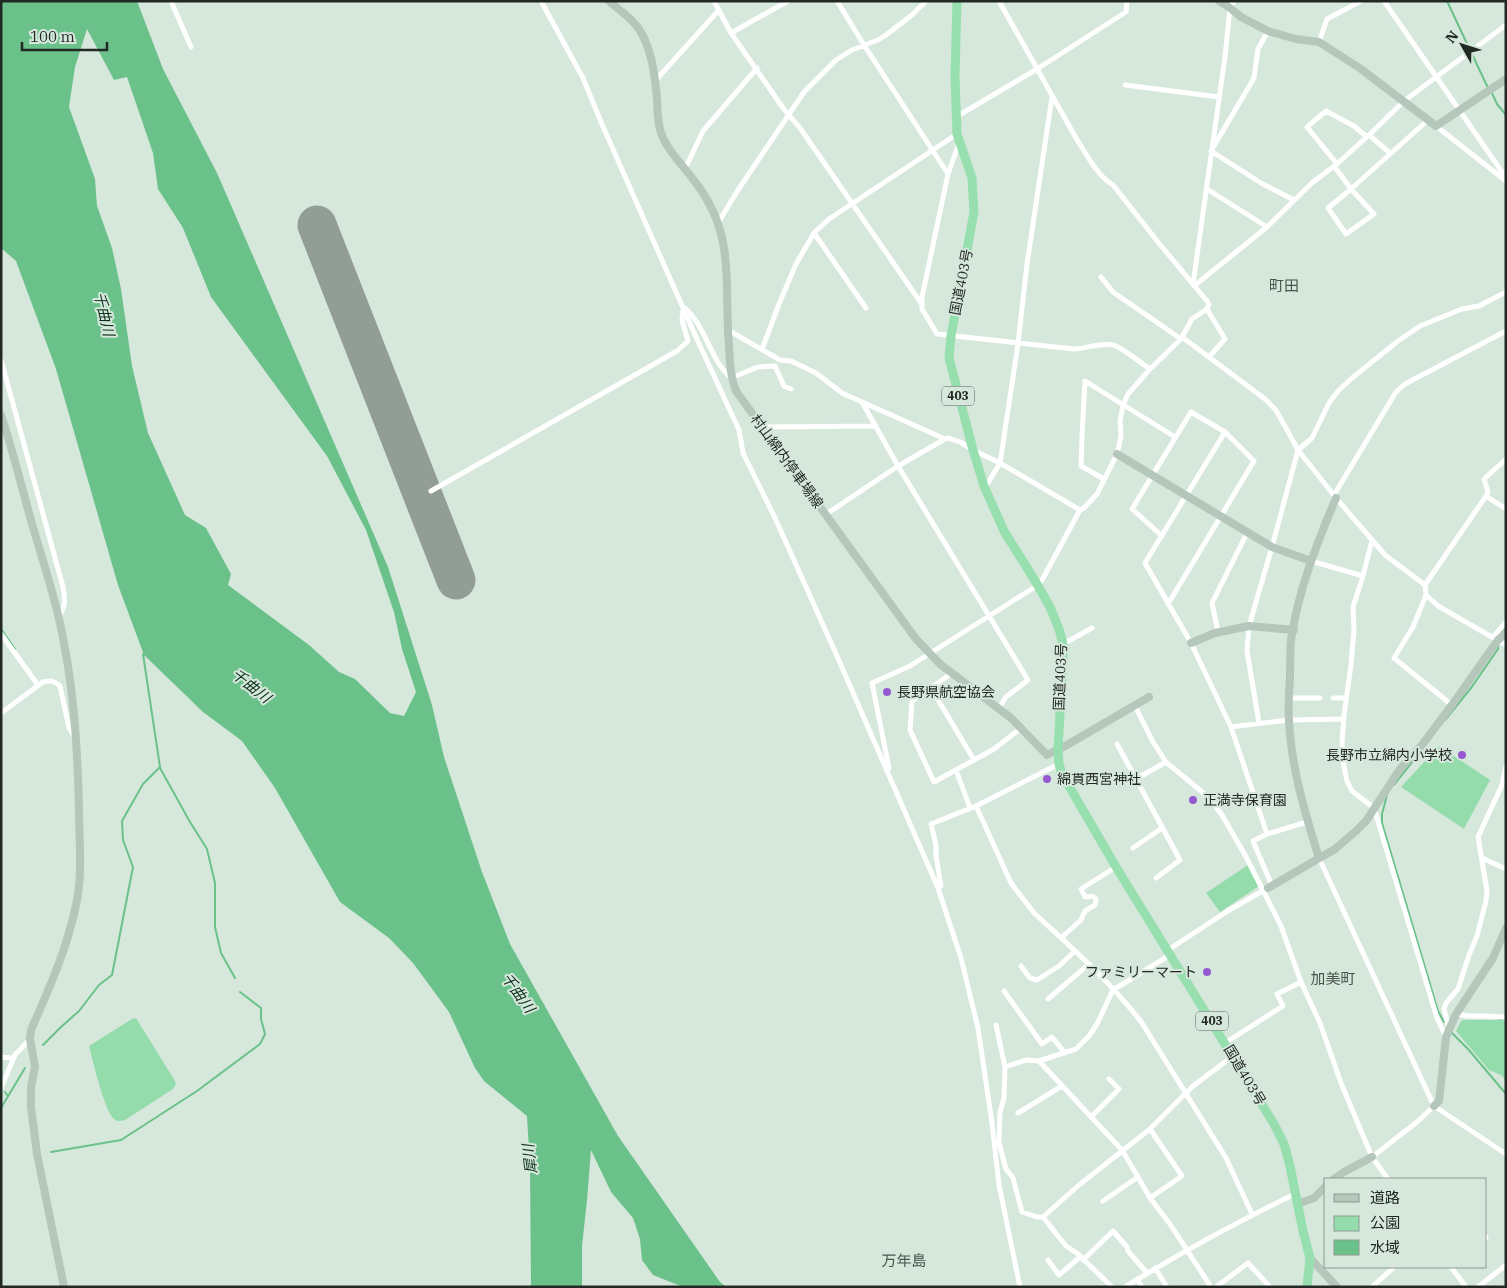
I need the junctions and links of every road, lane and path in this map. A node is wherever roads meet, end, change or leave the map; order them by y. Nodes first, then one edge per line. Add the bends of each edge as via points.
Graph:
1 (171, 1) edge
2 (541, 1) edge
3 (608, 1) edge
4 (714, 1) edge
5 (788, 1) edge
6 (837, 1) edge
7 (926, 1) edge
8 (957, 1) edge
9 (999, 1) edge
10 (1127, 1) edge
11 (1219, 1) edge
12 (1346, 1) edge
13 (1361, 1) edge
14 (1384, 1) edge
15 (1232, 4) edge
16 (1349, 7) junction
17 (719, 10) junction
18 (1506, 25) edge
19 (1268, 31) junction
20 (731, 33) junction
21 (1319, 42) junction
22 (864, 45) junction
23 (191, 47) dead end
24 (757, 68) junction
25 (1037, 69) junction
26 (1436, 77) junction
27 (1506, 78) edge
28 (655, 82) junction
29 (1125, 84) dead end
30 (1052, 97) junction
31 (1219, 97) junction
32 (1404, 101) junction
33 (1460, 111) junction
34 (789, 115) junction
35 (956, 117) junction
36 (1428, 120) junction
37 (1436, 126) junction
38 (1368, 136) junction
39 (958, 138) junction
40 (933, 150) junction
41 (1211, 151) junction
42 (1390, 154) junction
43 (1336, 165) junction
44 (685, 169) junction
45 (948, 174) junction
46 (1504, 180) edge
47 (1206, 189) junction
48 (1351, 189) junction
49 (1294, 200) junction
50 (853, 204) junction
51 (718, 223) junction
52 (1267, 227) junction
53 (814, 233) junction
54 (1101, 277) dead end
55 (1194, 285) junction
56 (1506, 292) edge
57 (922, 303) junction
58 (683, 307) junction
59 (866, 308) dead end
60 (1207, 309) junction
61 (728, 330) junction
62 (1506, 331) edge
63 (951, 336) junction
64 (1182, 338) junction
65 (1018, 344) junction
66 (762, 349) junction
67 (1209, 357) junction
68 (1, 360) edge
69 (1150, 369) junction
70 (731, 378) junction
71 (791, 389) dead end
72 (862, 401) junction
73 (1123, 405) junction
74 (1, 415) edge
75 (876, 426) junction
76 (762, 427) junction
77 (1225, 432) junction
78 (1176, 437) junction
79 (944, 439) junction
80 (973, 450) junction
81 (1298, 450) junction
82 (1117, 454) junction
83 (1506, 459) edge
84 (1000, 463) junction
85 (898, 466) junction
86 (1152, 476) junction
87 (1104, 479) junction
88 (985, 489) junction
89 (431, 491) dead end
90 (1334, 496) junction
91 (1486, 496) junction
92 (1187, 497) junction
93 (1080, 510) junction
94 (1506, 510) edge
95 (825, 515) junction
96 (1220, 516) junction
97 (1247, 533) junction
98 (1162, 536) junction
99 (1372, 540) junction
100 (1272, 547) junction
101 (1311, 561) junction
102 (1363, 576) junction
103 (1038, 585) junction
104 (1424, 585) junction
105 (1426, 595) junction
106 (1168, 604) junction
107 (989, 616) junction
108 (58, 617) junction
109 (1506, 622) edge
110 (1249, 626) junction
111 (1092, 628) dead end
112 (1294, 630) junction
113 (1218, 632) junction
114 (1506, 633) edge
115 (1, 634) edge
116 (1495, 639) junction
117 (1191, 643) junction
118 (1063, 644) junction
119 (1506, 644) edge
120 (929, 654) junction
121 (952, 673) junction
122 (38, 685) junction
123 (931, 688) junction
124 (1148, 697) dead end
125 (1289, 698) junction
126 (1320, 698) dead end
127 (1333, 698) dead end
128 (1346, 698) junction
129 (1134, 704) junction
130 (1452, 705) junction
131 (998, 708) junction
132 (1, 713) edge
133 (1344, 719) junction
134 (1289, 720) junction
135 (1259, 723) junction
136 (1231, 726) junction
137 (1021, 728) junction
138 (76, 738) junction
139 (1116, 744) dead end
140 (1058, 750) junction
141 (1047, 755) junction
142 (974, 760) junction
143 (1166, 762) junction
144 (1055, 766) junction
145 (1506, 766) edge
146 (956, 770) junction
147 (1062, 774) junction
148 (1136, 779) junction
149 (892, 780) junction
150 (976, 806) junction
151 (970, 808) junction
152 (1374, 808) junction
153 (1308, 822) junction
154 (1162, 828) junction
155 (1267, 834) junction
156 (1133, 848) dead end
157 (1319, 858) junction
158 (1482, 858) junction
159 (1116, 866) junction
160 (1506, 869) edge
161 (1156, 878) dead end
162 (938, 888) junction
163 (1268, 888) junction
164 (1506, 928) edge
165 (1504, 937) edge
166 (1060, 938) junction
167 (1075, 951) junction
168 (1169, 952) junction
169 (1089, 964) junction
170 (1021, 966) dead end
171 (1302, 982) junction
172 (1113, 990) junction
173 (1004, 991) dead end
174 (1048, 999) dead end
175 (1456, 1014) junction
176 (1506, 1017) edge
177 (996, 1025) dead end
178 (1450, 1028) junction
179 (1446, 1038) junction
180 (30, 1039) junction
181 (1225, 1043) junction
182 (1065, 1053) junction
183 (1233, 1056) junction
184 (1, 1057) edge
185 (14, 1058) junction
186 (1039, 1061) junction
187 (1005, 1067) junction
188 (1109, 1079) dead end
189 (1062, 1086) junction
190 (1, 1088) edge
191 (1186, 1094) junction
192 (1434, 1106) junction
193 (1018, 1113) dead end
194 (1091, 1117) junction
195 (1150, 1129) junction
196 (997, 1144) junction
197 (1122, 1150) junction
198 (1506, 1154) edge
199 (1372, 1157) junction
200 (1138, 1176) junction
201 (1335, 1178) edge
202 (1387, 1178) edge
203 (1324, 1188) edge
204 (1295, 1194) junction
205 (1150, 1198) junction
206 (1103, 1201) dead end
207 (1297, 1204) junction
208 (1252, 1214) junction
209 (1043, 1217) junction
210 (1187, 1249) junction
211 (1082, 1258) junction
212 (1310, 1258) junction
213 (1048, 1260) dead end
214 (1506, 1265) edge
215 (1156, 1268) junction
216 (1393, 1268) edge
217 (1452, 1268) edge
218 (1147, 1273) junction
219 (1138, 1279) junction
220 (64, 1287) edge
221 (1020, 1287) edge
222 (1112, 1287) edge
223 (1125, 1287) edge
224 (1142, 1287) edge
225 (1167, 1287) edge
226 (1210, 1287) edge
227 (1216, 1287) edge
228 (1270, 1287) edge
229 (1307, 1287) edge
230 (1337, 1287) edge
231 (1372, 1287) edge
232 (1466, 1287) edge
233 (1478, 1287) edge

1 - 23 street
2 - 58 street via 583,78
3 - 28 street, 村山綿内停車場線 via 639,30 646,43
4 - 17 street
5 - 20 street
6 - 22 street
7 - 22 street via 886,35
8 - 35 highway, 国道403号 / 403
9 - 25 street
10 - 25 street via 1126,12
11 - 15 street
12 - 16 street
13 - 16 street
14 - 26 street
15 - 19 street via 1240,17
15 - 31 street
16 - 21 street via 1327,19
17 - 20 street
17 - 28 street
18 - 26 street
19 - 21 street
19 - 41 street via 1258,49 1254,78
20 - 24 street
21 - 32 street
22 - 34 street via 836,60 804,92
22 - 40 street
24 - 34 street
24 - 44 street via 703,131
25 - 30 street
25 - 35 street
26 - 32 street
26 - 33 street
27 - 33 street
28 - 44 street, 村山綿内停車場線 via 658,123 663,139
29 - 31 street
30 - 55 street via 1100,174 1113,185
30 - 65 street
31 - 41 street
32 - 36 street
32 - 38 street
33 - 37 street
33 - 46 street via 1502,172
34 - 50 street
34 - 51 street
35 - 39 highway, 国道403号 / 403
36 - 37 street
36 - 42 street
37 - 46 street
38 - 42 street
38 - 43 street
38 - 43 street via 1326,111 1307,126
39 - 40 street
39 - 45 street
39 - 63 highway, 国道403号 / 403 via 972,178 974,212
40 - 45 street
40 - 50 street
41 - 47 street
41 - 49 street
42 - 48 street
43 - 48 street
43 - 49 street
44 - 51 street, 村山綿内停車場線 via 707,199
45 - 57 street
47 - 52 street
47 - 55 street
48 - 48 street via 1374,214 1346,234 1328,208
49 - 52 street
50 - 53 street
50 - 57 street
51 - 61 street, 村山綿内停車場線 via 728,286
52 - 55 street
53 - 59 street
53 - 66 street via 786,287
54 - 64 street via 1113,292
55 - 60 street via 1207,301
56 - 81 street via 1479,306 1462,309 1420,326 1398,341 1338,391 1312,438
57 - 63 street via 922,309 938,334
58 - 70 street
58 - 89 street via 682,320 688,341 677,351
58 - 149 street via 739,430 743,453
60 - 64 street via 1192,319
60 - 67 street via 1225,339
61 - 66 street
61 - 70 street, 村山綿内停車場線
62 - 90 street via 1405,384 1396,392
63 - 65 street
63 - 80 highway, 国道403号 / 403 via 949,358
64 - 67 street
64 - 69 street
65 - 69 street via 1084,349 1094,345 1114,345
65 - 84 street
66 - 72 street via 780,360 816,372 842,393
67 - 81 street via 1270,404
68 - 108 street via 64,587 65,601
69 - 73 street via 1128,394
70 - 71 street via 758,366 775,366 784,386
70 - 76 street, 村山綿内停車場線
72 - 75 street
72 - 79 street
73 - 78 street
73 - 82 street
73 - 87 street via 1086,381 1081,466
74 - 108 street
75 - 76 street
75 - 85 street
76 - 95 street, 村山綿内停車場線
77 - 78 street via 1191,412
77 - 92 street
77 - 96 street via 1254,460
78 - 86 street
79 - 80 street via 960,442
79 - 85 street
80 - 84 street
80 - 88 highway, 国道403号 / 403
81 - 90 street
81 - 100 street
82 - 86 street
82 - 87 street
83 - 91 street via 1484,479
84 - 88 street
84 - 93 street
85 - 95 street
85 - 107 street
86 - 92 street
86 - 98 street via 1132,509
87 - 93 street via 1097,494
88 - 103 highway, 国道403号 / 403 via 1004,531
90 - 99 street
90 - 101 street
91 - 94 street
91 - 104 street
92 - 96 street
92 - 98 street
93 - 103 street
95 - 120 street, 村山綿内停車場線
96 - 97 street
96 - 106 street
97 - 100 street
97 - 113 street via 1212,603
98 - 106 street via 1145,563
99 - 102 street
99 - 104 street via 1385,555
100 - 101 street
100 - 110 street
101 - 102 street
101 - 112 street
102 - 128 street via 1352,607 1354,629
103 - 107 street
103 - 118 highway, 国道403号 / 403
104 - 105 street
105 - 116 street via 1438,606
105 - 130 street via 1413,627 1394,658
106 - 117 street
107 - 120 street
107 - 131 street via 1028,680 1006,697
108 - 138 street
109 - 116 street
110 - 112 street
110 - 113 street
110 - 135 street via 1247,651
111 - 118 street
112 - 125 street
113 - 117 street
114 - 116 street
115 - 122 street
116 - 119 street
116 - 130 street
117 - 136 street
118 - 140 highway, 国道403号 / 403
120 - 121 street, 村山綿内停車場線
120 - 149 street via 872,683
121 - 123 street
121 - 131 street, 村山綿内停車場線
122 - 132 street
122 - 138 street via 51,680 60,686 69,728
123 - 142 street
123 - 146 street via 912,701 910,730 934,782
124 - 129 street
125 - 126 street
125 - 134 street
127 - 128 street
128 - 133 street
129 - 140 street
129 - 143 street
130 - 152 street via 1400,769
131 - 137 street, 村山綿内停車場線
133 - 134 street
133 - 152 street via 1342,744 1347,781 1352,791
134 - 135 street
134 - 153 street via 1294,763
135 - 136 street
136 - 155 street
137 - 141 street, 村山綿内停車場線
137 - 142 street
138 - 180 street via 80,870 76,904 69,934
139 - 148 street
140 - 141 street
140 - 147 highway, 国道403号 / 403
141 - 144 street
142 - 146 street
143 - 148 street
143 - 163 street via 1207,796
144 - 147 street
144 - 150 street
145 - 158 street via 1502,785 1478,837
146 - 151 street
147 - 159 highway, 国道403号 / 403
148 - 154 street
149 - 162 street
150 - 151 street
150 - 166 street via 1011,883 1034,914
151 - 162 street via 931,824 941,886
152 - 157 street via 1356,831
152 - 179 street via 1437,1018
153 - 155 street
153 - 157 street
154 - 156 street
154 - 161 street via 1180,860
155 - 163 street via 1253,841
157 - 163 street
157 - 192 street
158 - 160 street
158 - 178 street via 1488,891 1477,936 1458,989 1444,1009
159 - 166 street via 1080,889 1086,897 1096,899 1095,905
159 - 168 highway, 国道403号 / 403
162 - 196 street via 961,958 978,1028
163 - 168 street via 1226,912
163 - 171 street
164 - 165 street
165 - 175 street
166 - 167 street
167 - 169 street
167 - 170 street via 1036,980 1030,978
168 - 172 street
168 - 181 highway, 国道403号 / 403
169 - 172 street
169 - 174 street
171 - 181 street via 1277,994 1283,1006
171 - 199 street
172 - 182 street via 1089,1036 1076,1049
172 - 191 street via 1142,1023
173 - 182 street via 1042,1044 1052,1037
175 - 176 street
175 - 178 street
177 - 187 street
178 - 179 street
179 - 192 street via 1439,1101
180 - 185 street
180 - 220 street via 35,1067 31,1106 37,1154
181 - 183 highway, 国道403号 / 403
182 - 186 street
183 - 191 street
183 - 204 highway, 国道403号 / 403 via 1284,1144
184 - 185 street
185 - 190 street
186 - 187 street via 1026,1060
186 - 189 street
187 - 196 street
188 - 194 street via 1119,1089
189 - 193 street
189 - 194 street
191 - 195 street
191 - 208 street via 1226,1158
192 - 198 street
192 - 199 street
194 - 197 street
195 - 197 street
195 - 205 street via 1182,1176
196 - 209 street via 1006,1169 1013,1178 1022,1212
196 - 221 street via 999,1185
197 - 200 street
197 - 209 street
199 - 201 street
199 - 202 street
200 - 205 street
200 - 206 street
203 - 207 street via 1314,1198
204 - 207 highway, 国道403号 / 403
204 - 208 street
205 - 210 street
207 - 212 highway, 国道403号 / 403
208 - 210 street
209 - 211 street via 1066,1246
210 - 215 street
210 - 226 street
211 - 213 street via 1059,1275
211 - 218 street via 1112,1231
211 - 222 street
212 - 229 highway, 国道403号 / 403
212 - 230 street
214 - 233 street
215 - 218 street
215 - 225 street
216 - 231 street
217 - 232 street
218 - 219 street
219 - 223 street
219 - 224 street
227 - 228 street via 1248,1263

